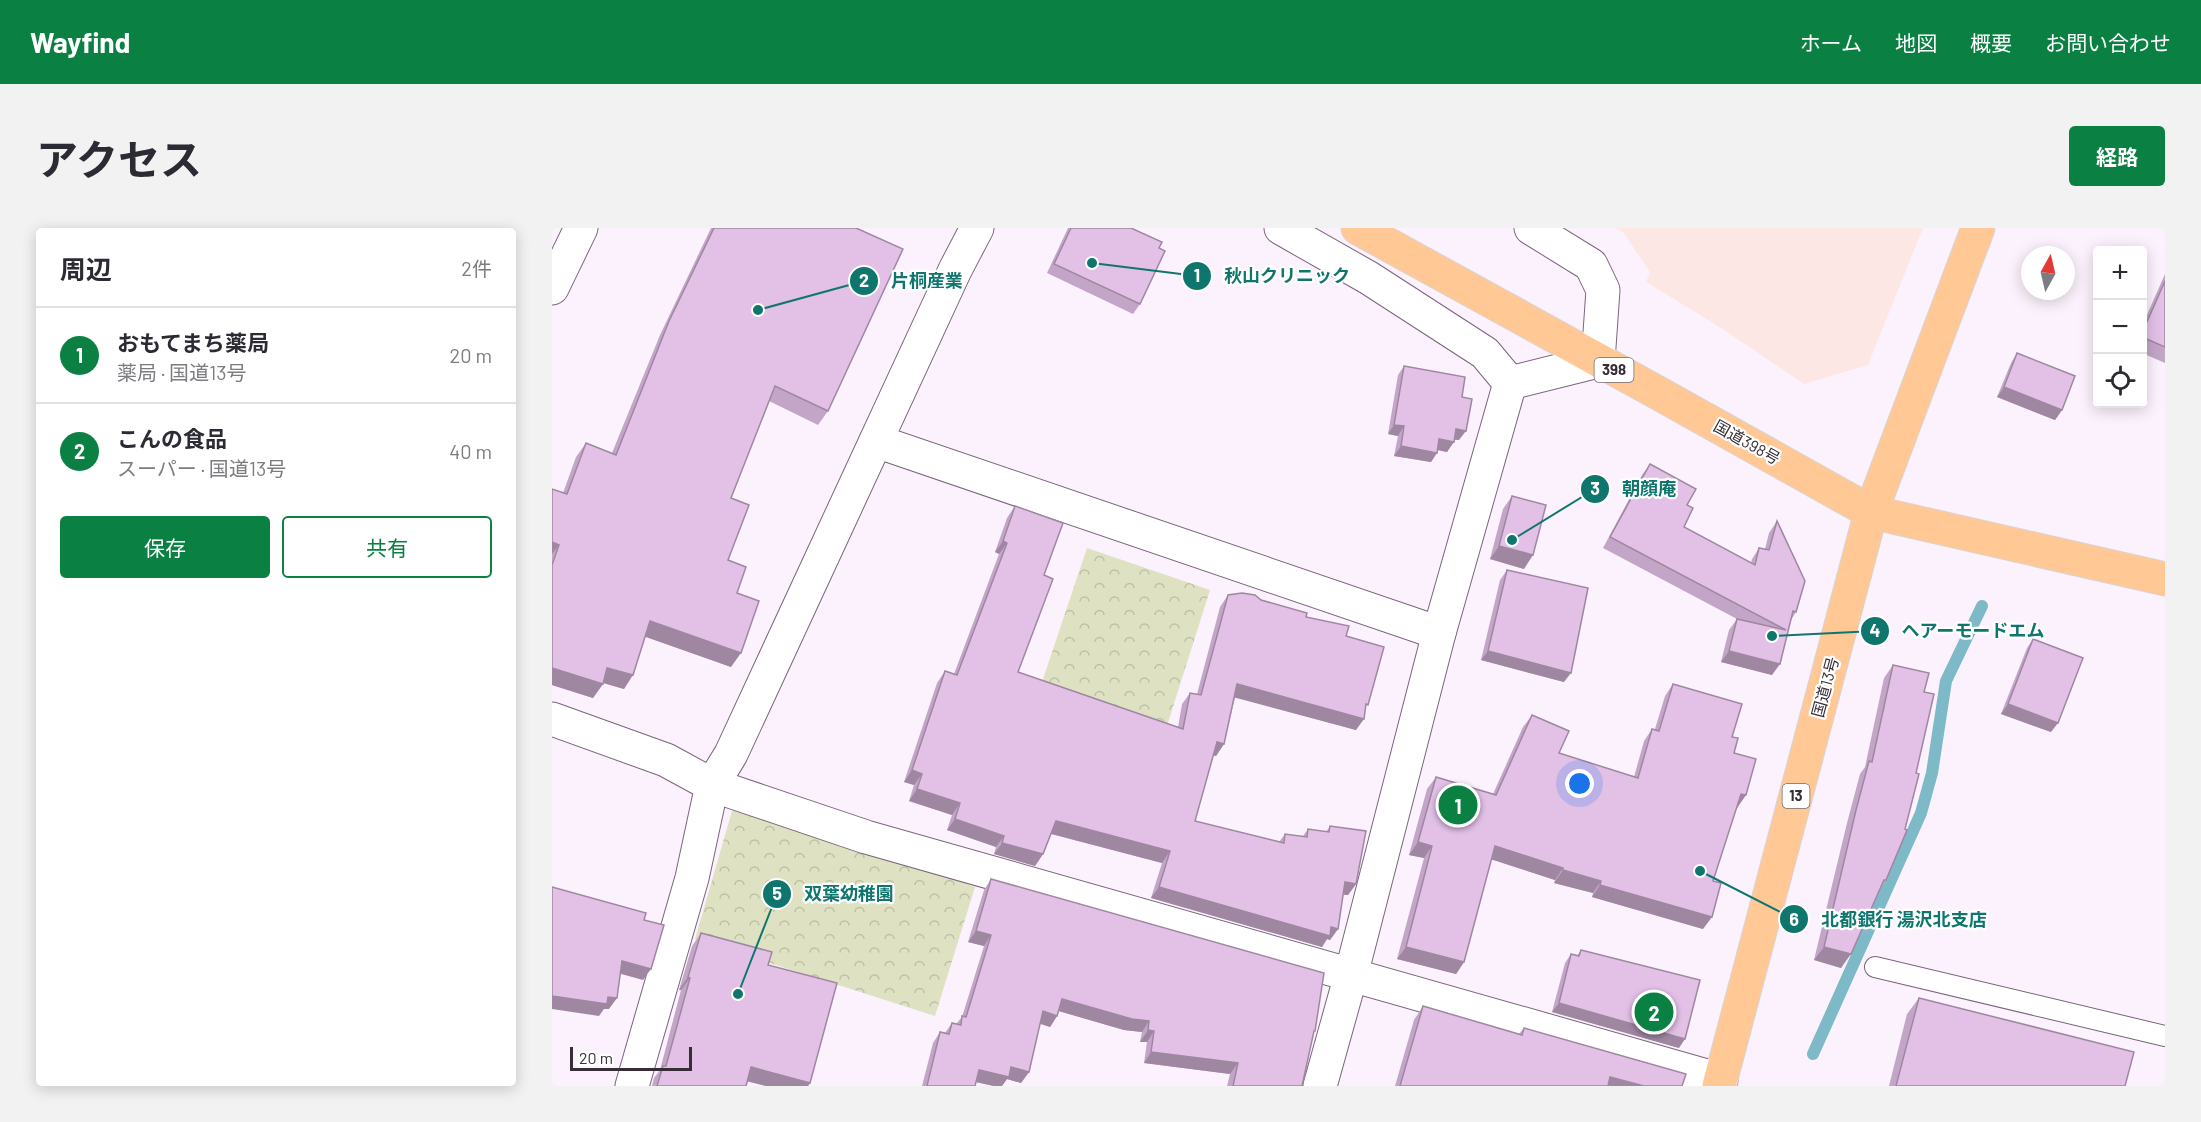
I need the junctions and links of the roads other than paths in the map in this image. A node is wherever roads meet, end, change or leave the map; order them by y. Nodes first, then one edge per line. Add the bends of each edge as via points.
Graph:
1 (580, 228) edge
2 (977, 228) edge
3 (1281, 228) edge
4 (1358, 228) edge
5 (1531, 228) edge
6 (1978, 228) edge
7 (552, 288) edge
8 (1598, 361) junction
9 (1510, 383) junction
10 (876, 441) junction
11 (1871, 513) junction
12 (2165, 579) edge
13 (1439, 633) junction
14 (552, 719) edge
15 (712, 785) junction
16 (1875, 967) dead end
17 (1351, 975) junction
18 (2165, 1036) edge
19 (1720, 1083) edge
20 (632, 1086) edge
21 (1320, 1086) edge

1 - 7 street
2 - 10 street
3 - 9 street via 1369,278 1485,353
4 - 8 highway, 国道398号 / 398
5 - 8 street via 1591,265 1603,290
6 - 11 highway, 国道13号 / 13
8 - 9 street
8 - 11 highway, 国道398号 / 398
9 - 13 street
10 - 13 street
10 - 15 street
11 - 12 highway, 国道398号 / 398
11 - 19 highway, 国道13号 / 13
13 - 17 street
14 - 15 street via 666,760
15 - 17 street via 866,837
15 - 20 street via 692,878
16 - 18 lane
17 - 19 street
17 - 21 street

